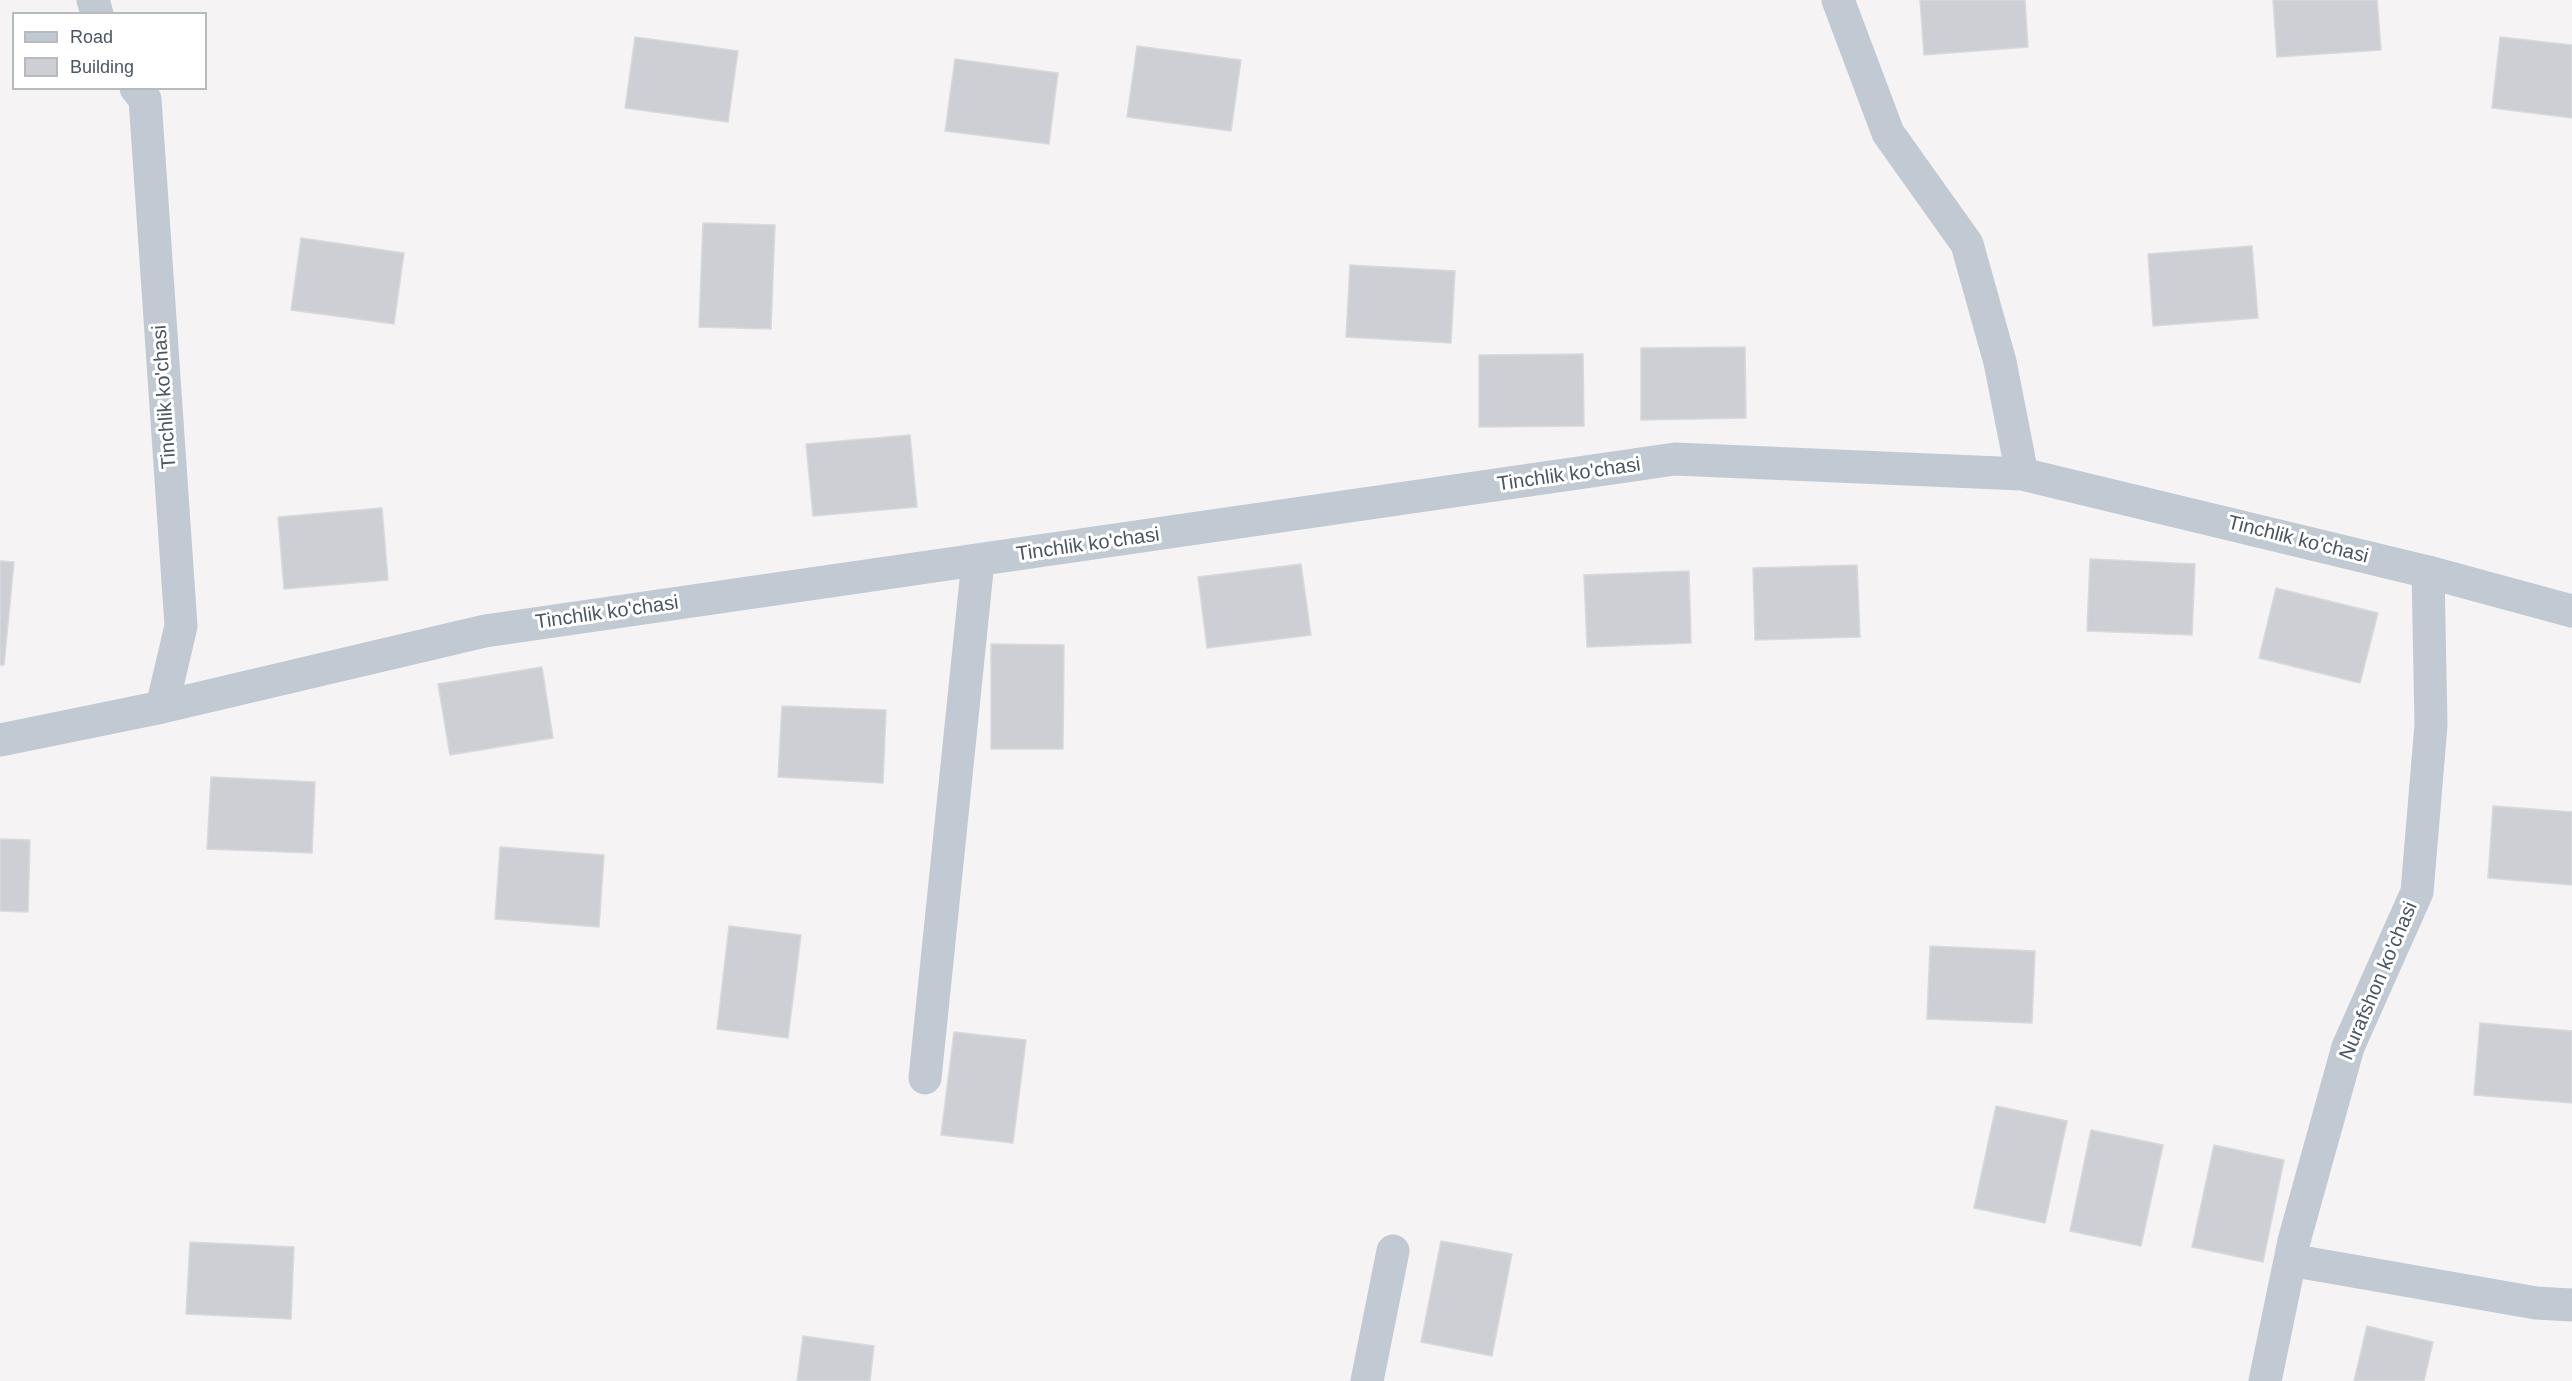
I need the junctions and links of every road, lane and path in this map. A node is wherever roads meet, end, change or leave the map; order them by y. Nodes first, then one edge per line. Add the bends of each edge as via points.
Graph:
1 (1838, 0) edge
2 (138, 90) edge
3 (2022, 474) junction
4 (978, 561) junction
5 (2428, 572) junction
6 (2572, 611) edge
7 (162, 707) junction
8 (0, 740) edge
9 (925, 1077) dead end
10 (1393, 1251) dead end
11 (2290, 1260) junction
12 (2572, 1305) edge
13 (1367, 1381) edge
14 (2265, 1381) edge

1 - 3 street via 1888,133 1967,244 2000,362
2 - 7 street, Tinchlik ko'chasi via 145,99 181,626
3 - 4 street, Tinchlik ko'chasi via 1675,459
3 - 5 street, Tinchlik ko'chasi
4 - 7 street, Tinchlik ko'chasi via 485,631
4 - 9 street
5 - 6 street, Tinchlik ko'chasi
5 - 11 street, Nurafshon ko'chasi via 2431,724 2417,892 2348,1047
7 - 8 street, Tinchlik ko'chasi
10 - 13 street
11 - 12 street via 2536,1303
11 - 14 street, Nurafshon ko'chasi

